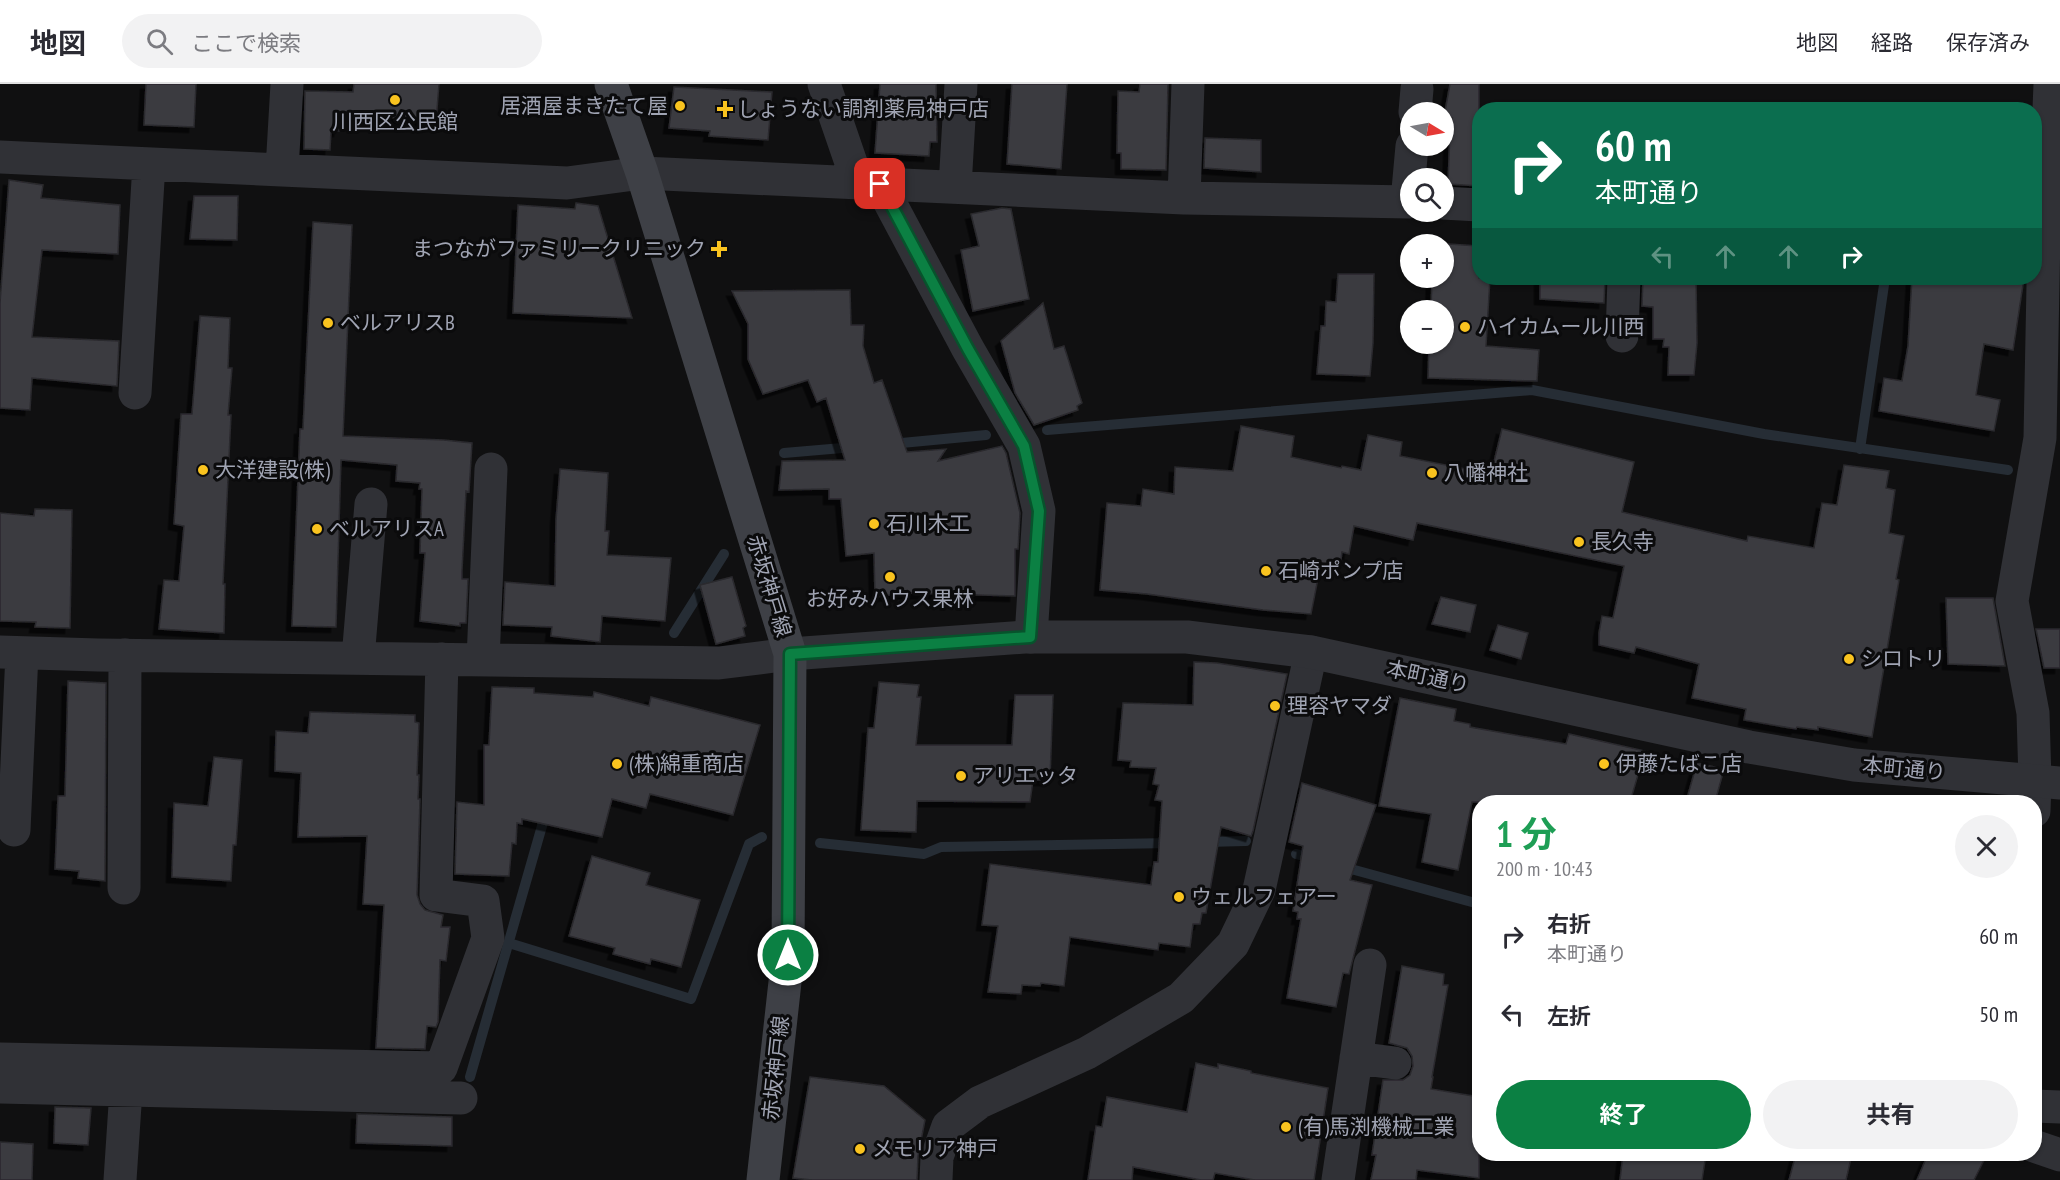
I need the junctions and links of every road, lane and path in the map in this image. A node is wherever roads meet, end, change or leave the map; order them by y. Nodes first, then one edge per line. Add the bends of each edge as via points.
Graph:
1 (287, 84) edge
2 (611, 84) edge
3 (824, 84) edge
4 (961, 84) edge
5 (1188, 84) edge
6 (2050, 84) edge
7 (0, 157) edge
8 (149, 164) junction
9 (282, 170) junction
10 (642, 173) junction
11 (869, 184) junction
12 (955, 187) junction
13 (1184, 198) junction
14 (1400, 202) edge
15 (1454, 204) edge
16 (1472, 205) edge
17 (2046, 233) edge
18 (1624, 285) edge
19 (1622, 336) dead end
20 (135, 393) dead end
21 (2050, 439) edge
22 (491, 469) dead end
23 (371, 504) dead end
24 (1030, 637) junction
25 (1311, 652) junction
26 (11, 653) edge
27 (790, 654) junction
28 (125, 655) junction
29 (358, 658) junction
30 (441, 659) junction
31 (483, 660) junction
32 (2043, 792) edge
33 (14, 830) dead end
34 (124, 888) dead end
35 (1370, 965) dead end
36 (1356, 1058) junction
37 (0, 1059) edge
38 (1395, 1063) dead end
39 (0, 1087) edge
40 (126, 1090) junction
41 (461, 1098) dead end
42 (2042, 1106) edge
43 (2060, 1107) edge
44 (2042, 1149) edge
45 (2060, 1155) edge
46 (120, 1180) edge
47 (764, 1180) edge
48 (936, 1180) edge
49 (1338, 1180) edge

1 - 9 street
2 - 10 main road, 赤坂神戸線
3 - 11 street
4 - 12 street
5 - 13 street
6 - 17 street
7 - 8 street
8 - 9 street
8 - 20 street
9 - 10 street via 567,183
10 - 11 street
10 - 27 main road, 赤坂神戸線
11 - 12 street
11 - 24 street via 1024,446 1039,511
12 - 13 street
13 - 14 street
15 - 16 street
17 - 21 street
18 - 19 street
21 - 32 street via 2012,600
22 - 31 street
23 - 29 street
24 - 25 street, 本町通り via 1187,637
24 - 27 street, 本町通り
25 - 32 street, 本町通り via 1760,749
25 - 48 street via 1259,890 1233,944 1181,998 1087,1053 980,1102 948,1126 936,1157
26 - 28 street, 本町通り
26 - 33 street
27 - 31 street, 本町通り via 719,663
27 - 47 main road, 赤坂神戸線 via 788,955
28 - 29 street, 本町通り
28 - 34 street
29 - 30 street, 本町通り
30 - 31 street, 本町通り
30 - 37 street via 436,895 483,901 488,938 441,1068
35 - 36 street
36 - 38 street
36 - 49 street
39 - 40 street
40 - 41 street
40 - 46 street
42 - 43 street
44 - 45 street

